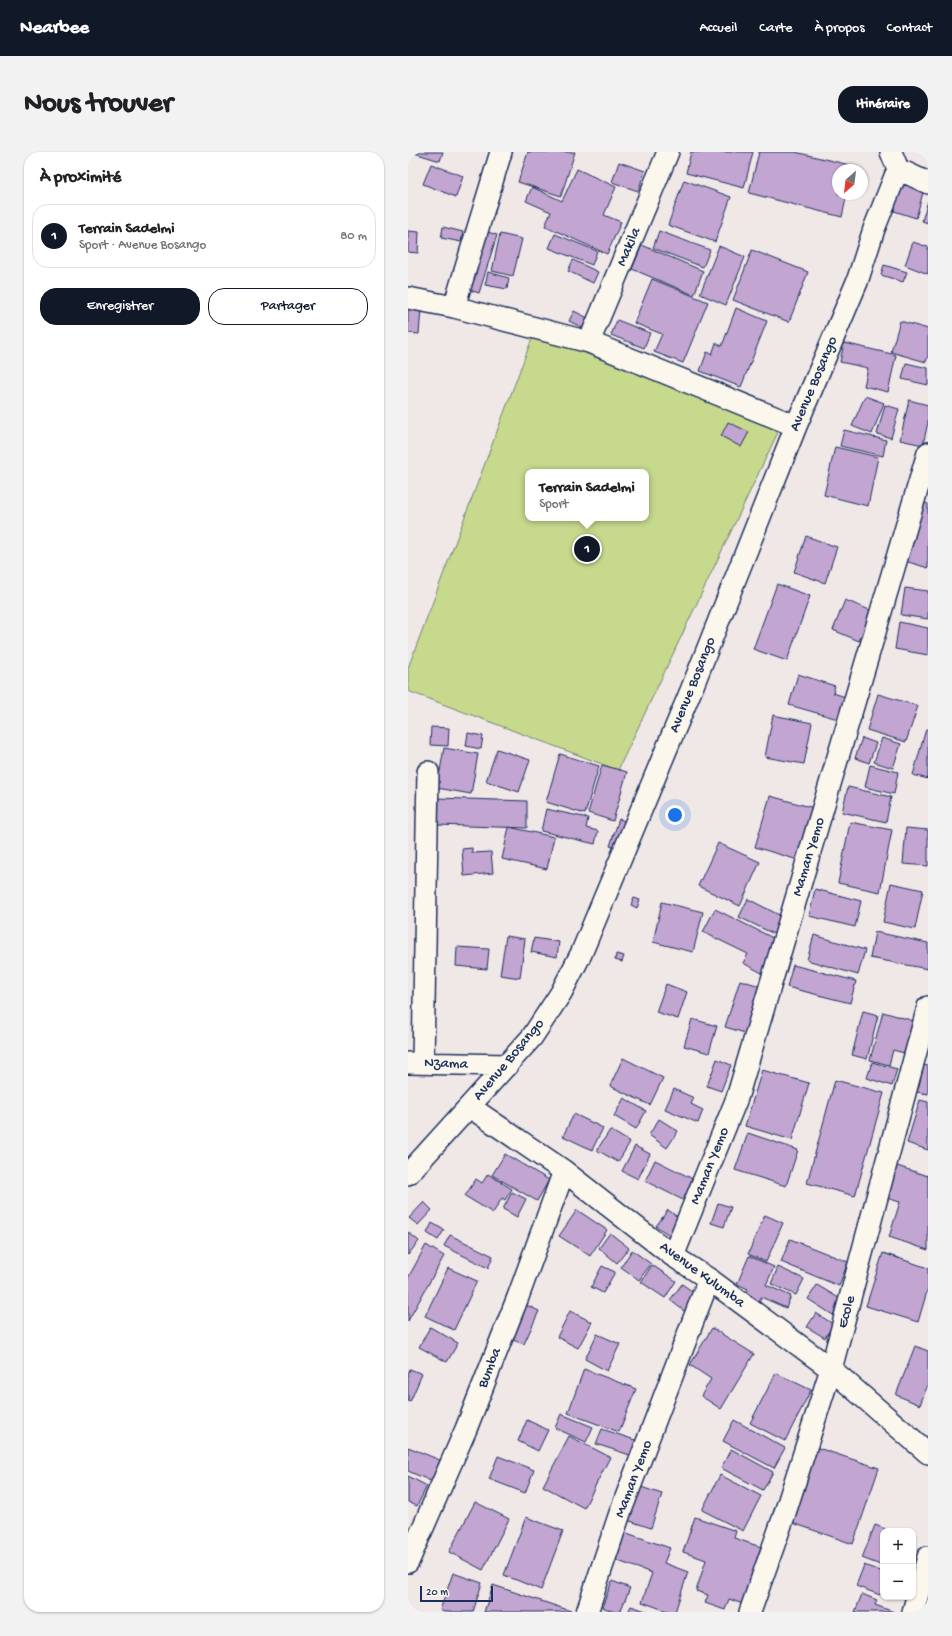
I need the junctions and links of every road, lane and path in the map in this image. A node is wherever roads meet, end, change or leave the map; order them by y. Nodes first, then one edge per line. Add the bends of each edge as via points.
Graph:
1 (501, 152) edge
2 (668, 152) edge
3 (895, 160) edge
4 (928, 183) edge
5 (408, 298) edge
6 (454, 307) junction
7 (589, 342) junction
8 (796, 426) junction
9 (928, 453) edge
10 (428, 772) dead end
11 (928, 1007) edge
12 (416, 1063) edge
13 (508, 1065) junction
14 (470, 1107) junction
15 (564, 1171) junction
16 (408, 1174) edge
17 (674, 1256) junction
18 (709, 1279) junction
19 (832, 1369) junction
20 (928, 1453) edge
21 (928, 1557) edge
22 (408, 1562) edge
23 (587, 1612) edge
24 (750, 1612) edge
25 (913, 1612) edge

1 - 6 street
2 - 7 street, Makila
3 - 4 street
3 - 8 street, Avenue Bosango via 857,282
5 - 6 street
6 - 7 street
7 - 8 street
8 - 13 street, Avenue Bosango via 692,688 581,954 561,993 532,1037
9 - 17 street, Maman Yemo via 737,1098
10 - 12 street
11 - 19 street, Ecole
12 - 13 street, Nzama
13 - 14 street, Avenue Bosango
14 - 15 street, Avenue Kulumba
14 - 16 street, Avenue Bosango
15 - 17 street, Avenue Kulumba
15 - 22 street, Bumba via 466,1429
17 - 18 street, Avenue Kulumba
18 - 19 street, Avenue Kulumba
18 - 23 street, Maman Yemo via 620,1513
19 - 20 street, Avenue Kulumba
19 - 24 street, Ecole
21 - 25 street

